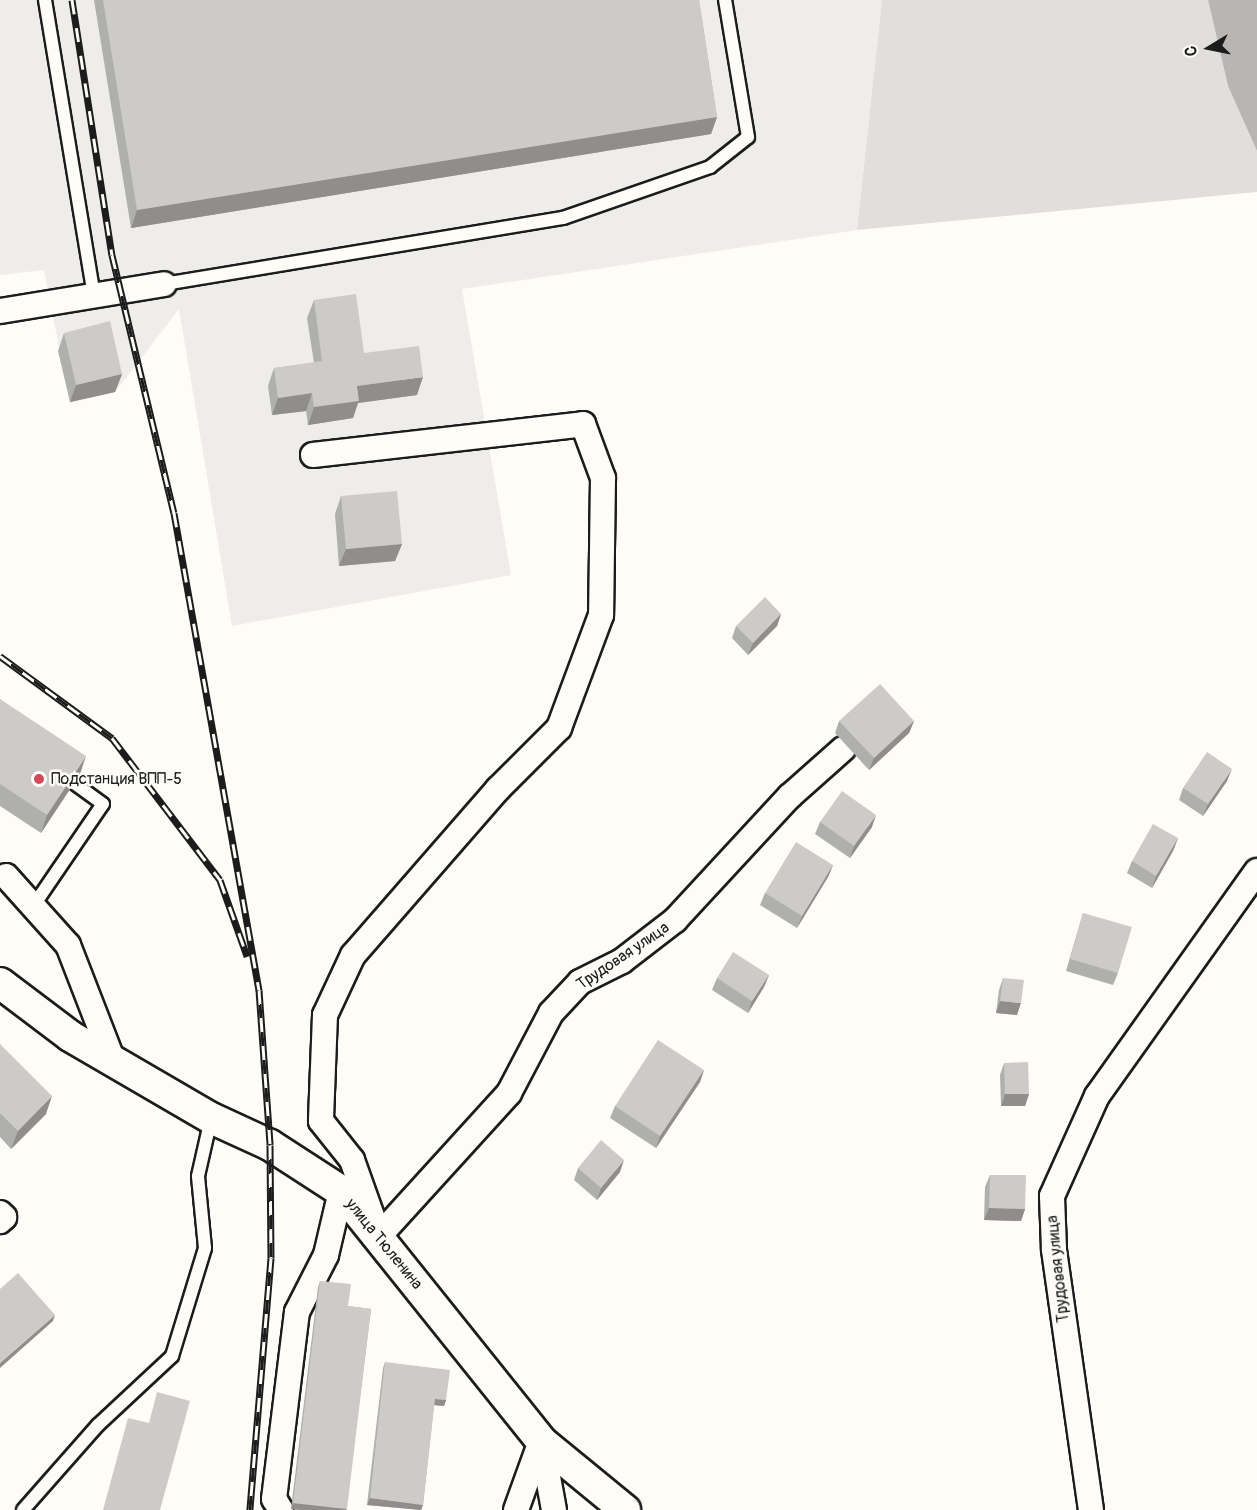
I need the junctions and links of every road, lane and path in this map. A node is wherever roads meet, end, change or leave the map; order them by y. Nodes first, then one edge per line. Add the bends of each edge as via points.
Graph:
1 (45, 0) edge
2 (725, 0) edge
3 (164, 284) joint
4 (94, 296) junction
5 (0, 311) edge
6 (313, 455) dead end
7 (843, 749) dead end
8 (74, 783) edge
9 (1257, 871) edge
10 (3, 873) edge
11 (34, 905) junction
12 (0, 983) edge
13 (112, 1061) junction
14 (211, 1118) junction
15 (341, 1191) junction
16 (0, 1213) edge
17 (0, 1221) edge
18 (379, 1236) junction
19 (541, 1441) junction
20 (23, 1510) edge
21 (281, 1510) edge
22 (516, 1510) edge
23 (554, 1510) edge
24 (625, 1510) edge
25 (1091, 1510) edge

1 - 4 lane
2 - 3 lane via 748,137 710,167 563,218
3 - 4 street
4 - 5 street
6 - 18 street via 583,424 603,478 601,615 559,728 498,789 353,955 325,1015 321,1121 351,1160
7 - 18 street, Трудовая улица via 790,796 675,921 622,961 580,982 551,1013 509,1093
8 - 11 lane via 103,804
9 - 25 street, Трудовая улица via 1097,1096 1052,1196 1054,1249
10 - 11 street
11 - 13 street via 68,945
12 - 13 street, улица Тюленина via 70,1036
13 - 14 street, улица Тюленина
14 - 15 street, улица Тюленина via 270,1145
14 - 20 lane via 198,1176 205,1248 172,1356 98,1425
15 - 18 street, улица Тюленина
15 - 21 street via 326,1256 297,1312 274,1499
16 - 17 street via 4,1217
18 - 19 street, улица Тюленина
19 - 22 street
19 - 23 street
19 - 24 street, улица Тюленина

